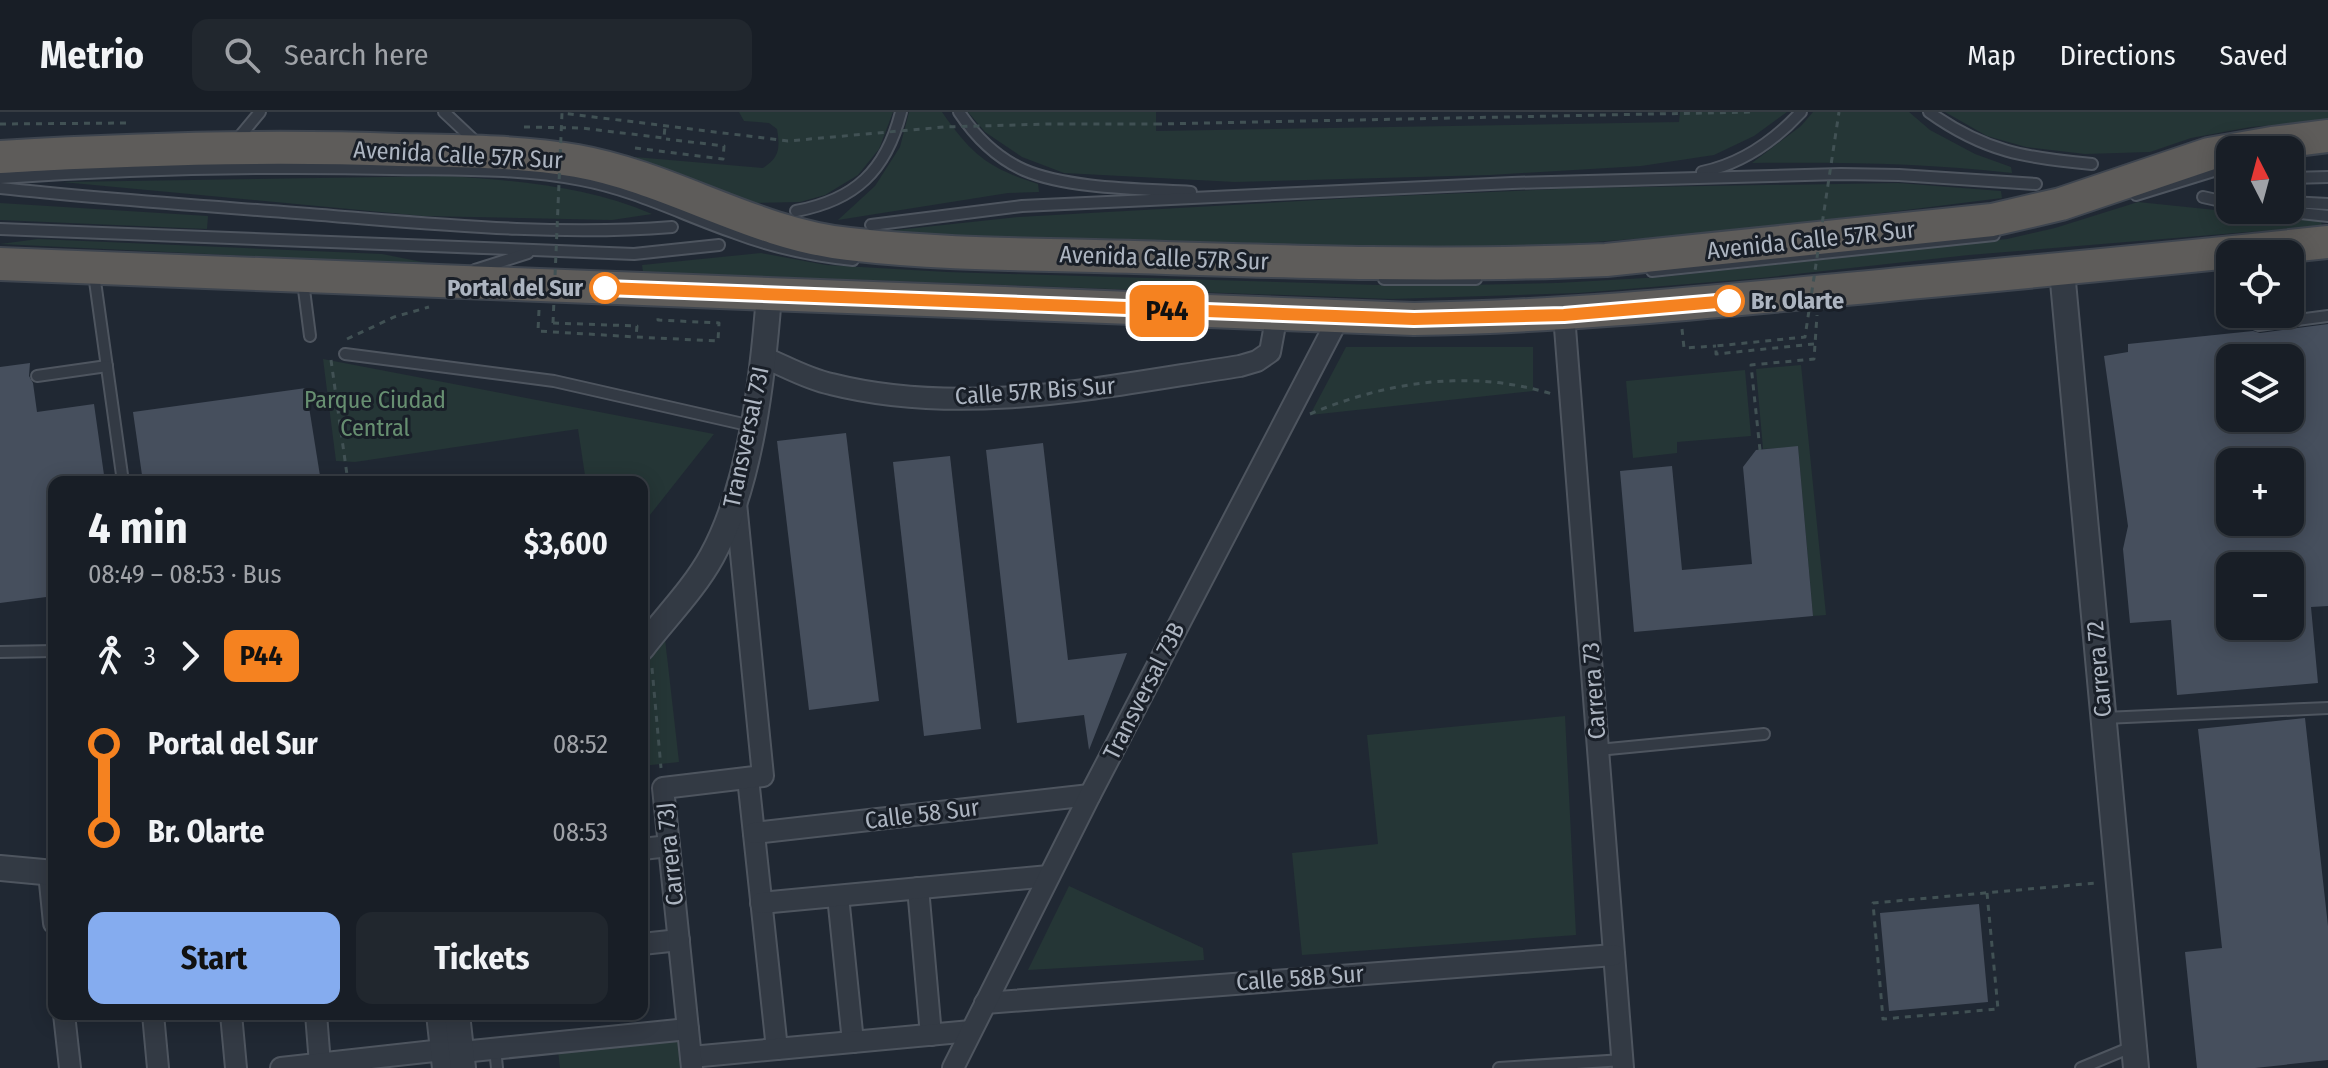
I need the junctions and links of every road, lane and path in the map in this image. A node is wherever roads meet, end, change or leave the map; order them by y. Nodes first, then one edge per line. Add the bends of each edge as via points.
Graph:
1 (260, 112) edge
2 (444, 112) edge
3 (901, 112) edge
4 (959, 112) edge
5 (1415, 112) edge
6 (1753, 112) edge
7 (1801, 112) edge
8 (1839, 112) edge
9 (1929, 112) edge
10 (1415, 120) junction
11 (665, 126) junction
12 (581, 128) dead end
13 (2328, 136) edge
14 (664, 138) junction
15 (627, 147) dead end
16 (230, 148) junction
17 (488, 152) junction
18 (0, 157) edge
19 (2092, 164) dead end
20 (2216, 170) edge
21 (2328, 177) edge
22 (0, 178) edge
23 (1653, 178) junction
24 (2304, 178) edge
25 (2036, 184) dead end
26 (0, 188) edge
27 (1245, 195) junction
28 (2129, 197) dead end
29 (2203, 197) dead end
30 (2216, 199) edge
31 (2304, 203) edge
32 (2328, 204) edge
33 (796, 211) dead end
34 (2304, 213) edge
35 (2328, 216) edge
36 (871, 225) dead end
37 (672, 227) dead end
38 (0, 230) edge
39 (2009, 232) dead end
40 (2328, 242) edge
41 (719, 245) dead end
42 (2304, 245) edge
43 (534, 251) junction
44 (2216, 256) edge
45 (868, 262) dead end
46 (0, 264) edge
47 (93, 268) junction
48 (1647, 271) dead end
49 (2062, 271) junction
50 (302, 276) junction
51 (1378, 279) dead end
52 (1495, 279) dead end
53 (540, 286) junction
54 (436, 294) junction
55 (769, 295) junction
56 (1277, 314) junction
57 (1564, 315) junction
58 (2328, 316) edge
59 (1339, 317) junction
60 (2304, 319) edge
61 (658, 320) dead end
62 (310, 336) dead end
63 (636, 337) junction
64 (345, 340) dead end
65 (1716, 346) junction
66 (1684, 348) dead end
67 (345, 354) dead end
68 (763, 357) junction
69 (331, 360) dead end
70 (107, 366) junction
71 (37, 376) dead end
72 (1571, 399) junction
73 (752, 426) junction
74 (1282, 426) junction
75 (1760, 450) dead end
76 (122, 476) edge
77 (347, 476) edge
78 (735, 499) junction
79 (648, 640) edge
80 (48, 651) edge
81 (0, 652) edge
82 (648, 668) edge
83 (2328, 708) edge
84 (2104, 718) junction
85 (1764, 734) dead end
86 (1598, 750) junction
87 (755, 777) junction
88 (663, 788) junction
89 (1090, 795) junction
90 (754, 833) junction
91 (669, 846) junction
92 (648, 848) edge
93 (0, 868) edge
94 (48, 873) edge
95 (1049, 876) junction
96 (2100, 883) dead end
97 (918, 888) junction
98 (1987, 893) junction
99 (838, 896) junction
100 (761, 903) junction
101 (679, 940) junction
102 (648, 943) edge
103 (1614, 955) junction
104 (985, 1003) junction
105 (65, 1020) edge
106 (154, 1020) edge
107 (232, 1020) edge
108 (316, 1020) edge
109 (441, 1020) edge
110 (456, 1020) edge
111 (688, 1029) junction
112 (971, 1031) junction
113 (931, 1035) junction
114 (853, 1042) junction
115 (777, 1049) junction
116 (2135, 1057) edge
117 (496, 1058) edge
118 (453, 1060) edge
119 (403, 1061) edge
120 (692, 1062) edge
121 (320, 1064) junction
122 (1623, 1064) edge
123 (1531, 1067) edge
124 (70, 1068) edge
125 (158, 1068) edge
126 (236, 1068) edge
127 (281, 1068) edge
128 (953, 1068) edge
129 (1499, 1068) edge
130 (2081, 1068) edge

1 - 16 lane
2 - 17 lane
3 - 33 lane via 893,139 870,176 845,196
4 - 27 lane via 991,149 1024,170 1136,189
5 - 10 path
6 - 10 path
7 - 23 lane via 1770,140 1733,162
8 - 65 path, bridge via 1805,337
9 - 19 lane via 1998,150
10 - 11 path, bridge via 944,127 788,141
11 - 14 path
11 - 63 path, bridge via 562,113 553,323 637,326
12 - 14 path
13 - 17 highway, Avenida Calle 57R Sur via 2209,154 2061,204 1950,227 1534,263 1345,264 850,244 784,232 630,174 578,161
14 - 15 path via 724,146 723,159
16 - 17 highway, Avenida Calle 57R Sur
16 - 18 highway, Avenida Calle 57R Sur
20 - 28 lane
21 - 24 lane
22 - 45 lane via 300,169 544,174 613,187 784,248
23 - 25 lane via 1899,175
23 - 27 lane
26 - 37 lane via 450,225
27 - 36 lane via 1022,206
29 - 30 lane
31 - 32 lane
34 - 35 lane
38 - 43 lane
39 - 48 lane
40 - 42 highway
41 - 43 lane via 634,254
43 - 54 lane
44 - 49 highway
46 - 47 highway
47 - 50 highway
47 - 70 lane
49 - 57 highway
49 - 84 street, Carrera 72
50 - 54 highway
50 - 62 lane
51 - 52 lane
53 - 54 highway
53 - 55 highway
53 - 63 path via 538,331
54 - 64 path
55 - 56 highway
55 - 68 street, Transversal 73I
56 - 59 highway
56 - 68 street, Calle 57R Bis Sur via 1270,352 1257,361 1060,393 979,399 894,394 829,384
57 - 59 highway
57 - 72 street, Carrera 73
58 - 60 lane
59 - 74 street, Transversal 73B
61 - 63 path via 719,323 718,341
65 - 66 path
65 - 75 path, bridge via 1716,354 1814,344 1814,359 1751,365
67 - 73 lane via 554,381
68 - 73 street, Transversal 73I
69 - 77 path
70 - 71 lane
70 - 76 lane
72 - 74 path via 1498,382 1412,383
72 - 86 street, Carrera 73
73 - 78 street, Transversal 73I
74 - 89 street, Transversal 73B
78 - 79 street, Transversal 73I via 711,559
78 - 87 street
80 - 81 lane
82 - 88 path, Carrera 73J
83 - 84 lane
84 - 116 street, Carrera 72
85 - 86 lane
86 - 103 street, Carrera 73
87 - 88 street
87 - 90 street
88 - 91 street, Carrera 73J
89 - 90 street, Calle 58 Sur
89 - 95 street, Transversal 73B
90 - 100 street
91 - 92 street
91 - 101 street, Carrera 73J
93 - 94 street
95 - 97 street
95 - 104 street, Transversal 73B
96 - 98 path
97 - 99 street
97 - 113 street
98 - 98 path via 1998,1009 1883,1019 1873,903
99 - 100 street
99 - 114 street
100 - 115 street
101 - 102 street
101 - 111 street, Carrera 73J
103 - 104 street, Calle 58B Sur
103 - 122 street, Carrera 73
104 - 112 street, Transversal 73B
105 - 124 street
106 - 125 street
107 - 126 street
108 - 121 street
109 - 118 street
110 - 118 street
111 - 117 street
111 - 120 street, Carrera 73J
112 - 113 street
112 - 128 street, Transversal 73B
113 - 114 street
114 - 115 street
115 - 120 street
116 - 130 lane
117 - 118 street
118 - 119 street
119 - 121 street
121 - 127 street
122 - 123 lane
123 - 129 lane

